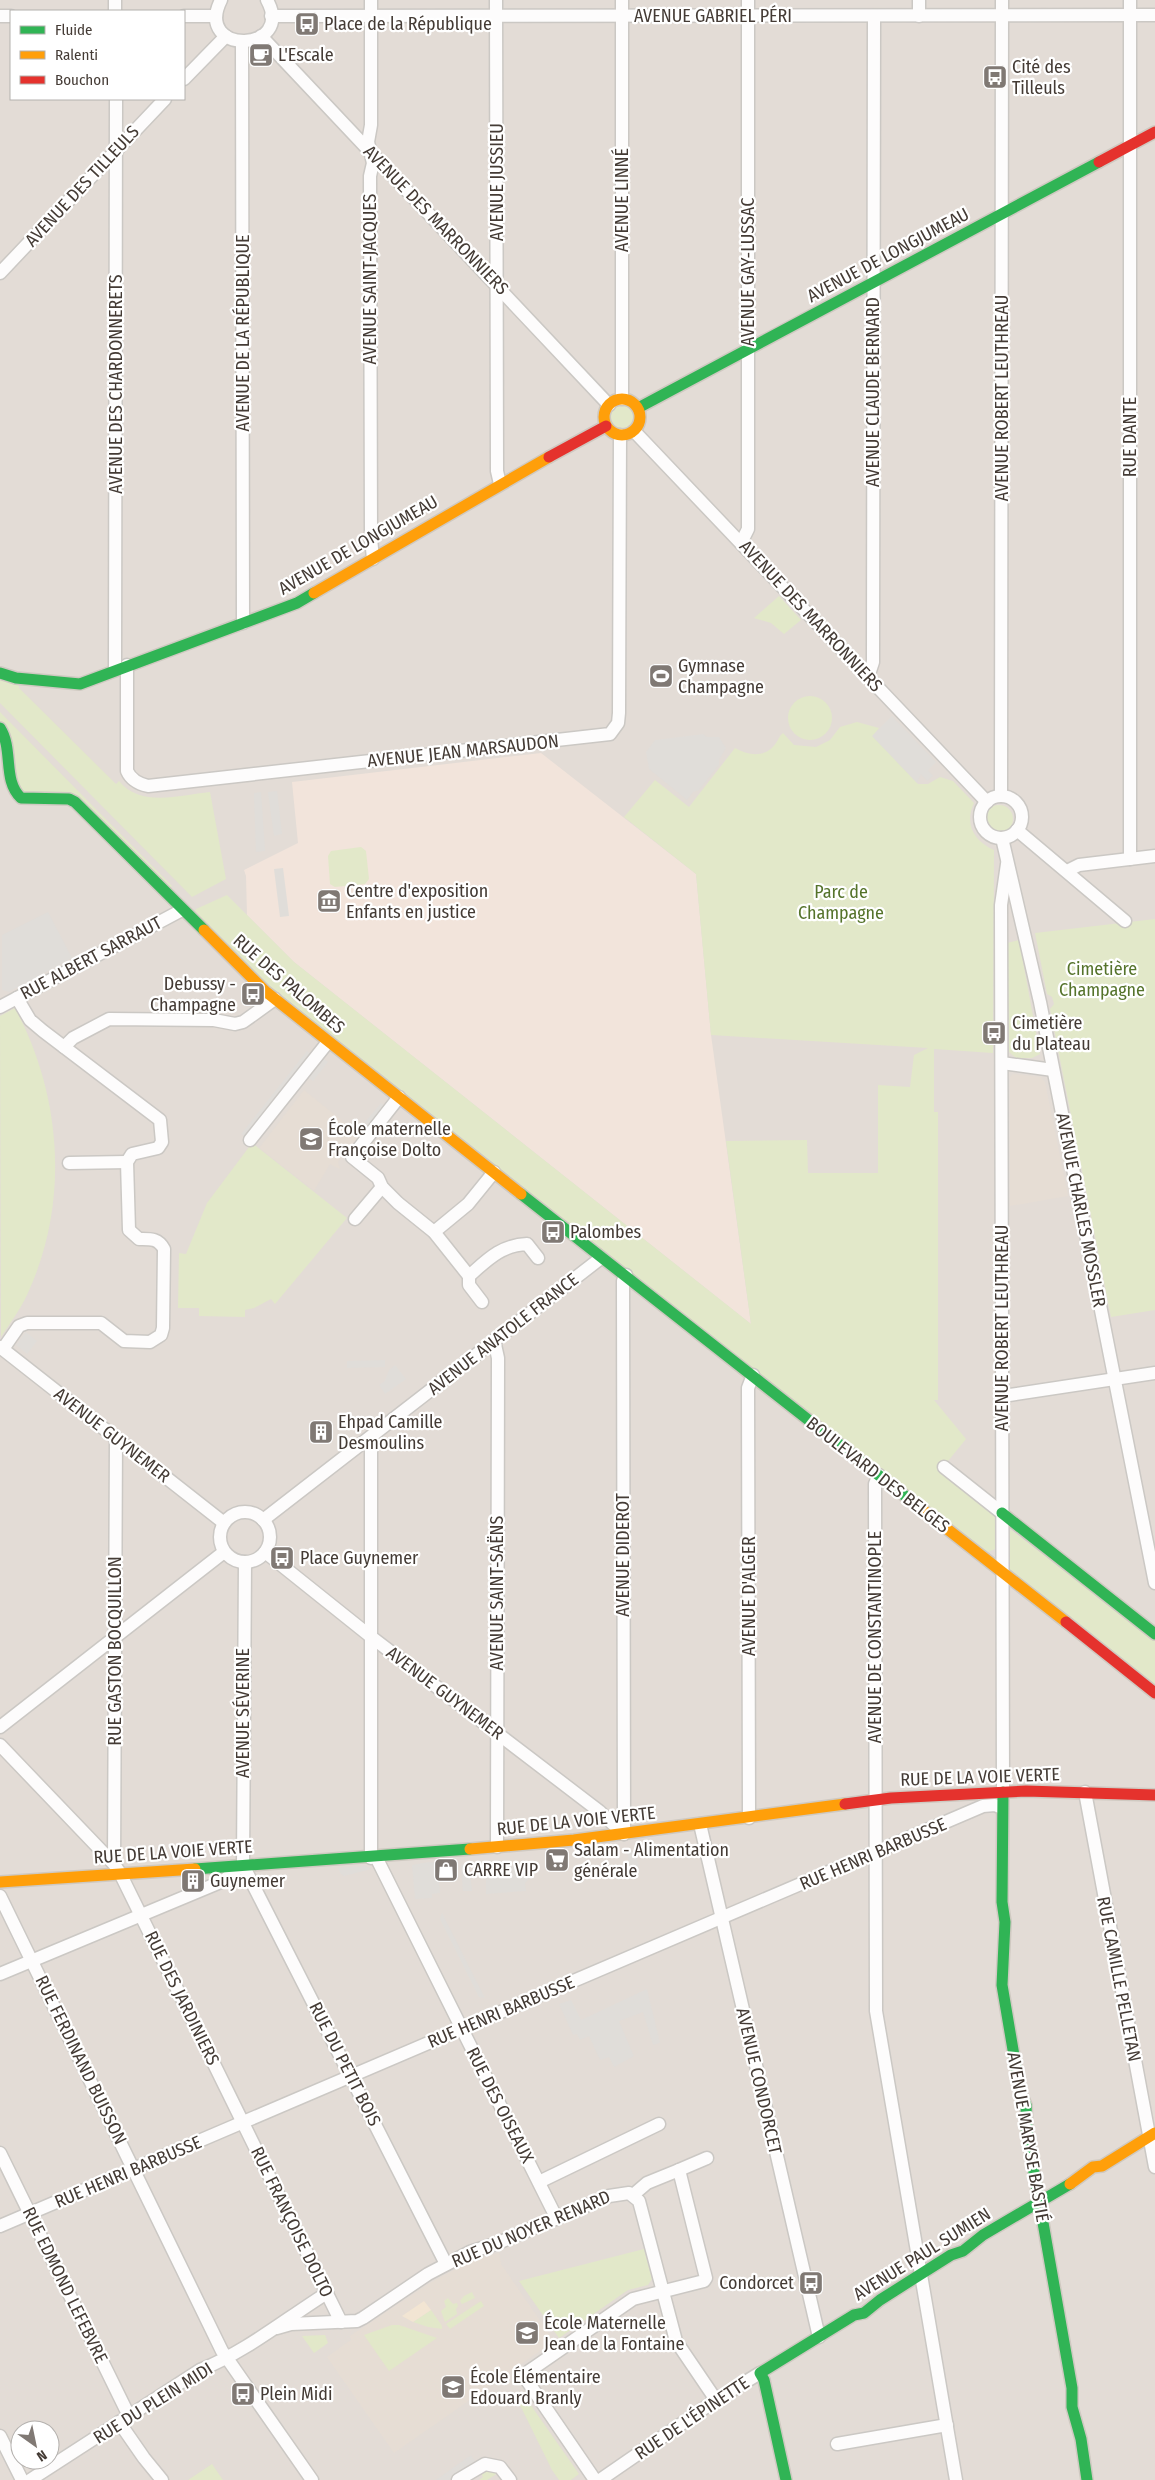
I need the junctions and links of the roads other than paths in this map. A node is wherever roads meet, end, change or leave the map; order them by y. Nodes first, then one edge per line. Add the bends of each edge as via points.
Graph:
1 (221, 0) edge
2 (267, 0) edge
3 (371, 0) edge
4 (496, 0) edge
5 (622, 0) edge
6 (748, 0) edge
7 (919, 0) edge
8 (1002, 0) edge
9 (1130, 0) edge
10 (185, 16) edge
11 (216, 16) junction
12 (271, 16) junction
13 (371, 16) junction
14 (496, 16) junction
15 (622, 16) junction
16 (748, 16) junction
17 (874, 16) junction
18 (919, 16) junction
19 (1002, 16) junction
20 (1130, 16) junction
21 (1155, 16) edge
22 (226, 36) junction
23 (261, 36) junction
24 (242, 43) junction
25 (185, 78) edge
26 (116, 100) edge
27 (164, 100) edge
28 (1155, 132) edge
29 (1130, 145) junction
30 (116, 148) junction
31 (370, 152) junction
32 (1002, 213) junction
33 (0, 274) edge
34 (873, 283) junction
35 (497, 285) junction
36 (748, 350) junction
37 (622, 399) junction
38 (609, 405) junction
39 (638, 408) junction
40 (606, 426) junction
41 (634, 431) junction
42 (620, 435) junction
43 (500, 484) junction
44 (741, 543) junction
45 (373, 559) junction
46 (243, 623) junction
47 (121, 668) junction
48 (0, 674) edge
49 (868, 677) junction
50 (0, 728) edge
51 (1001, 796) junction
52 (987, 802) junction
53 (1017, 830) junction
54 (1002, 838) junction
55 (1155, 856) edge
56 (1130, 859) junction
57 (1007, 864) junction
58 (1066, 871) junction
59 (182, 910) junction
60 (1125, 921) dead end
61 (17, 998) junction
62 (275, 999) junction
63 (0, 1007) edge
64 (328, 1042) junction
65 (64, 1047) junction
66 (1002, 1063) junction
67 (1053, 1070) junction
68 (399, 1097) junction
69 (250, 1140) dead end
70 (69, 1162) dead end
71 (127, 1162) junction
72 (494, 1172) junction
73 (382, 1187) junction
74 (355, 1219) dead end
75 (434, 1232) junction
76 (538, 1258) dead end
77 (600, 1258) junction
78 (626, 1275) junction
79 (469, 1276) junction
80 (482, 1302) dead end
81 (494, 1340) junction
82 (2, 1348) edge
83 (1155, 1374) edge
84 (753, 1375) junction
85 (1114, 1380) junction
86 (1003, 1396) junction
87 (370, 1437) junction
88 (116, 1438) junction
89 (944, 1467) dead end
90 (879, 1475) junction
91 (1002, 1513) junction
92 (263, 1520) junction
93 (224, 1523) junction
94 (224, 1552) junction
95 (265, 1552) junction
96 (245, 1562) junction
97 (1002, 1572) junction
98 (1155, 1583) edge
99 (1155, 1634) edge
100 (370, 1636) junction
101 (116, 1637) junction
102 (1155, 1693) edge
103 (0, 1727) edge
104 (496, 1732) junction
105 (0, 1745) edge
106 (1003, 1792) junction
107 (1085, 1792) junction
108 (1155, 1795) edge
109 (874, 1800) junction
110 (1002, 1808) junction
111 (748, 1818) junction
112 (700, 1824) junction
113 (624, 1834) junction
114 (497, 1847) junction
115 (875, 1853) junction
116 (374, 1858) junction
117 (243, 1865) junction
118 (117, 1869) junction
119 (0, 1882) edge
120 (0, 1896) edge
121 (141, 1915) junction
122 (722, 1918) junction
123 (32, 1960) junction
124 (0, 1974) edge
125 (461, 2029) junction
126 (352, 2077) junction
127 (244, 2123) junction
128 (659, 2124) dead end
129 (1152, 2135) edge
130 (0, 2153) edge
131 (707, 2158) dead end
132 (1155, 2166) edge
133 (134, 2170) junction
134 (679, 2170) junction
135 (539, 2182) junction
136 (633, 2194) junction
137 (1039, 2202) junction
138 (30, 2214) junction
139 (1042, 2217) joint
140 (557, 2218) junction
141 (0, 2226) edge
142 (446, 2264) junction
143 (921, 2275) junction
144 (663, 2291) junction
145 (327, 2293) junction
146 (341, 2322) junction
147 (277, 2328) junction
148 (819, 2337) junction
149 (227, 2359) junction
150 (760, 2373) junction
151 (716, 2400) junction
152 (124, 2419) junction
153 (947, 2425) junction
154 (0, 2436) edge
155 (837, 2444) dead end
156 (22, 2480) edge
157 (30, 2480) edge
158 (162, 2480) edge
159 (312, 2480) edge
160 (458, 2480) edge
161 (510, 2480) edge
162 (595, 2480) edge
163 (600, 2480) edge
164 (786, 2480) edge
165 (956, 2480) edge
166 (1087, 2480) edge

1 - 11 street
2 - 12 street
3 - 13 street, AVENUE SAINT-JACQUES
4 - 14 street, AVENUE JUSSIEU
5 - 15 street, AVENUE LINNÉ
6 - 16 street, AVENUE GAY-LUSSAC
7 - 18 street
8 - 19 street, AVENUE ROBERT LEUTHREAU
9 - 20 street, RUE DANTE
10 - 11 street
11 - 22 street
12 - 13 street, AVENUE GABRIEL PÉRI
12 - 23 street via 267,30
13 - 14 street, AVENUE GABRIEL PÉRI
13 - 31 street, AVENUE SAINT-JACQUES
14 - 15 street, AVENUE GABRIEL PÉRI
14 - 35 street, AVENUE JUSSIEU
15 - 16 street, AVENUE GABRIEL PÉRI
15 - 37 street, AVENUE LINNÉ
16 - 17 street, AVENUE GABRIEL PÉRI
16 - 36 street, AVENUE GAY-LUSSAC
17 - 18 street, AVENUE GABRIEL PÉRI
17 - 34 street, AVENUE CLAUDE BERNARD
18 - 19 street, AVENUE GABRIEL PÉRI
19 - 20 street, AVENUE GABRIEL PÉRI
19 - 32 street, AVENUE ROBERT LEUTHREAU
20 - 21 street, AVENUE GABRIEL PÉRI
20 - 29 street, RUE DANTE
22 - 24 street
22 - 25 street
23 - 24 street
23 - 31 street, AVENUE DES MARRONNIERS
24 - 46 street, AVENUE DE LA RÉPUBLIQUE
26 - 30 street, AVENUE DES CHARDONNERETS
27 - 30 street, AVENUE DES TILLEULS
28 - 29 street, AVENUE DE LONGJUMEAU
29 - 32 street, AVENUE DE LONGJUMEAU
29 - 56 street, RUE DANTE
30 - 33 street, AVENUE DES TILLEULS
30 - 47 street, AVENUE DES CHARDONNERETS
31 - 35 street, AVENUE DES MARRONNIERS
31 - 45 street, AVENUE SAINT-JACQUES via 373,162 370,175 370,538
32 - 34 street, AVENUE DE LONGJUMEAU
32 - 51 street, AVENUE ROBERT LEUTHREAU
34 - 36 street, AVENUE DE LONGJUMEAU
34 - 49 street, AVENUE CLAUDE BERNARD via 873,662
35 - 38 street, AVENUE DES MARRONNIERS
35 - 43 street, AVENUE JUSSIEU via 496,471
36 - 39 street, AVENUE DE LONGJUMEAU
36 - 44 street, AVENUE GAY-LUSSAC via 748,529
37 - 38 street
37 - 39 street via 631,401
38 - 40 street via 604,415
39 - 41 street via 640,420
40 - 42 street
40 - 43 street, AVENUE DE LONGJUMEAU
41 - 42 street
41 - 44 street, AVENUE DES MARRONNIERS
42 - 47 street, AVENUE JEAN MARSAUDON via 619,714 618,723 610,734 140,785 127,772
43 - 45 street, AVENUE DE LONGJUMEAU
44 - 49 street, AVENUE DES MARRONNIERS
45 - 46 street, AVENUE DE LONGJUMEAU via 297,603
46 - 47 street, AVENUE DE LONGJUMEAU
47 - 48 street, AVENUE DE LONGJUMEAU via 80,684
49 - 52 street, AVENUE DES MARRONNIERS
50 - 59 street, RUE DES PALOMBES via 8,740 8,783 15,796 75,802
51 - 52 street
51 - 53 street via 1014,800 1021,811 1021,824
52 - 54 street via 981,812 982,825 990,834
53 - 54 street
53 - 58 street
54 - 57 street, AVENUE CHARLES MOSSLER
55 - 56 street
56 - 58 street via 1079,865
57 - 66 street, AVENUE ROBERT LEUTHREAU via 1001,905
57 - 67 street, AVENUE CHARLES MOSSLER via 1019,904
58 - 60 street
59 - 61 street, RUE ALBERT SARRAUT
59 - 62 street, RUE DES PALOMBES
61 - 63 street, RUE ALBERT SARRAUT
61 - 65 street via 30,1020
62 - 64 street, RUE DES PALOMBES
62 - 65 street via 243,1022 235,1024 214,1020 109,1019 73,1038
64 - 68 street, RUE DES PALOMBES
64 - 69 street
65 - 71 street via 160,1120 162,1142 158,1148 132,1154
66 - 67 street
66 - 86 street, AVENUE ROBERT LEUTHREAU
67 - 85 street, AVENUE CHARLES MOSSLER
68 - 72 street, RUE DES PALOMBES
68 - 73 street via 352,1157 378,1178
70 - 71 street
71 - 82 street via 129,1230 139,1239 152,1238 164,1249 161,1335 150,1342 124,1341 101,1323 27,1323 19,1326
72 - 75 street via 468,1204
72 - 77 street, RUE DES PALOMBES
73 - 74 street
73 - 75 street
75 - 79 street
76 - 79 street via 527,1244 509,1246
77 - 78 street, BOULEVARD DES BELGES
77 - 81 street, AVENUE ANATOLE FRANCE
78 - 84 street, BOULEVARD DES BELGES
78 - 113 street, AVENUE DIDEROT via 623,1281
79 - 80 street via 469,1285
81 - 87 street, AVENUE ANATOLE FRANCE
81 - 104 street, AVENUE SAINT-SAËNS via 498,1358
82 - 88 street, AVENUE GUYNEMER
83 - 85 street
84 - 90 street, BOULEVARD DES BELGES
84 - 111 street, AVENUE D'ALGER via 748,1388
85 - 86 street
85 - 98 street, AVENUE CHARLES MOSSLER
86 - 91 street, AVENUE ROBERT LEUTHREAU
87 - 92 street, AVENUE ANATOLE FRANCE
87 - 100 street
88 - 93 street, AVENUE GUYNEMER
88 - 101 street, RUE GASTON BOCQUILLON
89 - 91 street
90 - 97 street, BOULEVARD DES BELGES
90 - 109 street, AVENUE DE CONSTANTINOPLE via 875,1484
91 - 97 street, AVENUE ROBERT LEUTHREAU
91 - 99 street
92 - 93 street via 248,1512 240,1512
92 - 95 street via 270,1532
93 - 94 street via 220,1537
94 - 96 street via 233,1560
94 - 101 street
95 - 96 street via 255,1560
95 - 100 street, AVENUE GUYNEMER
96 - 117 street, AVENUE SÉVERINE
97 - 102 street, BOULEVARD DES BELGES
97 - 106 street, AVENUE ROBERT LEUTHREAU
100 - 104 street, AVENUE GUYNEMER
100 - 116 street
101 - 103 street
101 - 118 street, RUE GASTON BOCQUILLON
104 - 113 street, AVENUE GUYNEMER
104 - 114 street, AVENUE SAINT-SAËNS
105 - 118 street
106 - 107 street, RUE DE LA VOIE VERTE
106 - 109 street, RUE DE LA VOIE VERTE
106 - 110 street, AVENUE MARYSE BASTIÉ
107 - 108 street, RUE DE LA VOIE VERTE
107 - 129 street, RUE CAMILLE PELLETAN
109 - 111 street, RUE DE LA VOIE VERTE
109 - 115 street, AVENUE DE CONSTANTINOPLE
110 - 115 street, RUE HENRI BARBUSSE via 983,1806
110 - 137 street, AVENUE MARYSE BASTIÉ via 1005,1936 1001,1948 1002,1985 1020,2091 1026,2105
111 - 112 street, RUE DE LA VOIE VERTE
112 - 113 street, RUE DE LA VOIE VERTE
112 - 122 street, AVENUE CONDORCET
113 - 114 street, RUE DE LA VOIE VERTE
114 - 116 street, RUE DE LA VOIE VERTE
115 - 122 street, RUE HENRI BARBUSSE
115 - 143 street, AVENUE DE CONSTANTINOPLE via 876,2011
116 - 117 street, RUE DE LA VOIE VERTE
116 - 125 street, RUE DES OISEAUX
117 - 118 street, RUE DE LA VOIE VERTE
117 - 121 street via 223,1881
117 - 126 street, RUE DU PETIT BOIS
118 - 119 street, RUE DE LA VOIE VERTE
118 - 121 street, RUE DES JARDINIERS
120 - 123 street, RUE FERDINAND BUISSON
121 - 123 street
121 - 127 street, RUE DES JARDINIERS
122 - 125 street, RUE HENRI BARBUSSE
122 - 148 street, AVENUE CONDORCET
123 - 124 street
123 - 133 street, RUE FERDINAND BUISSON
125 - 126 street, RUE HENRI BARBUSSE
125 - 135 street, RUE DES OISEAUX
126 - 127 street, RUE HENRI BARBUSSE
126 - 142 street, RUE DU PETIT BOIS
127 - 133 street, RUE HENRI BARBUSSE
127 - 145 street, RUE FRANÇOISE DOLTO
128 - 135 street
129 - 132 street, RUE CAMILLE PELLETAN
129 - 137 street, AVENUE PAUL SUMIEN via 1102,2166 1093,2167
130 - 138 street, RUE EDMOND LEFEBVRE
131 - 134 street
133 - 138 street, RUE HENRI BARBUSSE
133 - 149 street, RUE FERDINAND BUISSON
134 - 136 street via 647,2183
134 - 144 street via 706,2278
135 - 140 street, RUE DES OISEAUX
136 - 140 street, RUE DU NOYER RENARD via 618,2193
136 - 144 street, RUE DU NOYER RENARD via 640,2206
137 - 139 street, AVENUE MARYSE BASTIÉ
137 - 143 street, AVENUE PAUL SUMIEN
138 - 141 street, RUE HENRI BARBUSSE
138 - 152 street, RUE EDMOND LEFEBVRE
139 - 166 street, AVENUE MARYSE BASTIÉ via 1072,2388 1070,2401
140 - 142 street, RUE DU NOYER RENARD
142 - 146 street, RUE DU NOYER RENARD via 363,2318
143 - 148 street, AVENUE PAUL SUMIEN via 864,2313 854,2315
143 - 153 street, AVENUE DE CONSTANTINOPLE
144 - 151 street, RUE DU NOYER RENARD via 676,2341
144 - 162 street via 633,2299 527,2375 526,2379
145 - 146 street, RUE FRANÇOISE DOLTO
145 - 147 street, RUE DU PLEIN MIDI
146 - 147 street, RUE DU PLEIN MIDI via 291,2324
147 - 149 street, RUE DU PLEIN MIDI
148 - 150 street, AVENUE PAUL SUMIEN
149 - 152 street, RUE DU PLEIN MIDI via 200,2370
149 - 159 street, RUE FERDINAND BUISSON
150 - 151 street, RUE DE L'ÉPINETTE
150 - 164 street
151 - 163 street, RUE DE L'ÉPINETTE
152 - 157 street, RUE DU PLEIN MIDI
152 - 158 street, RUE EDMOND LEFEBVRE via 144,2458
153 - 155 street
153 - 165 street, AVENUE DE CONSTANTINOPLE
154 - 156 street
160 - 161 street via 480,2465 490,2464 500,2467

